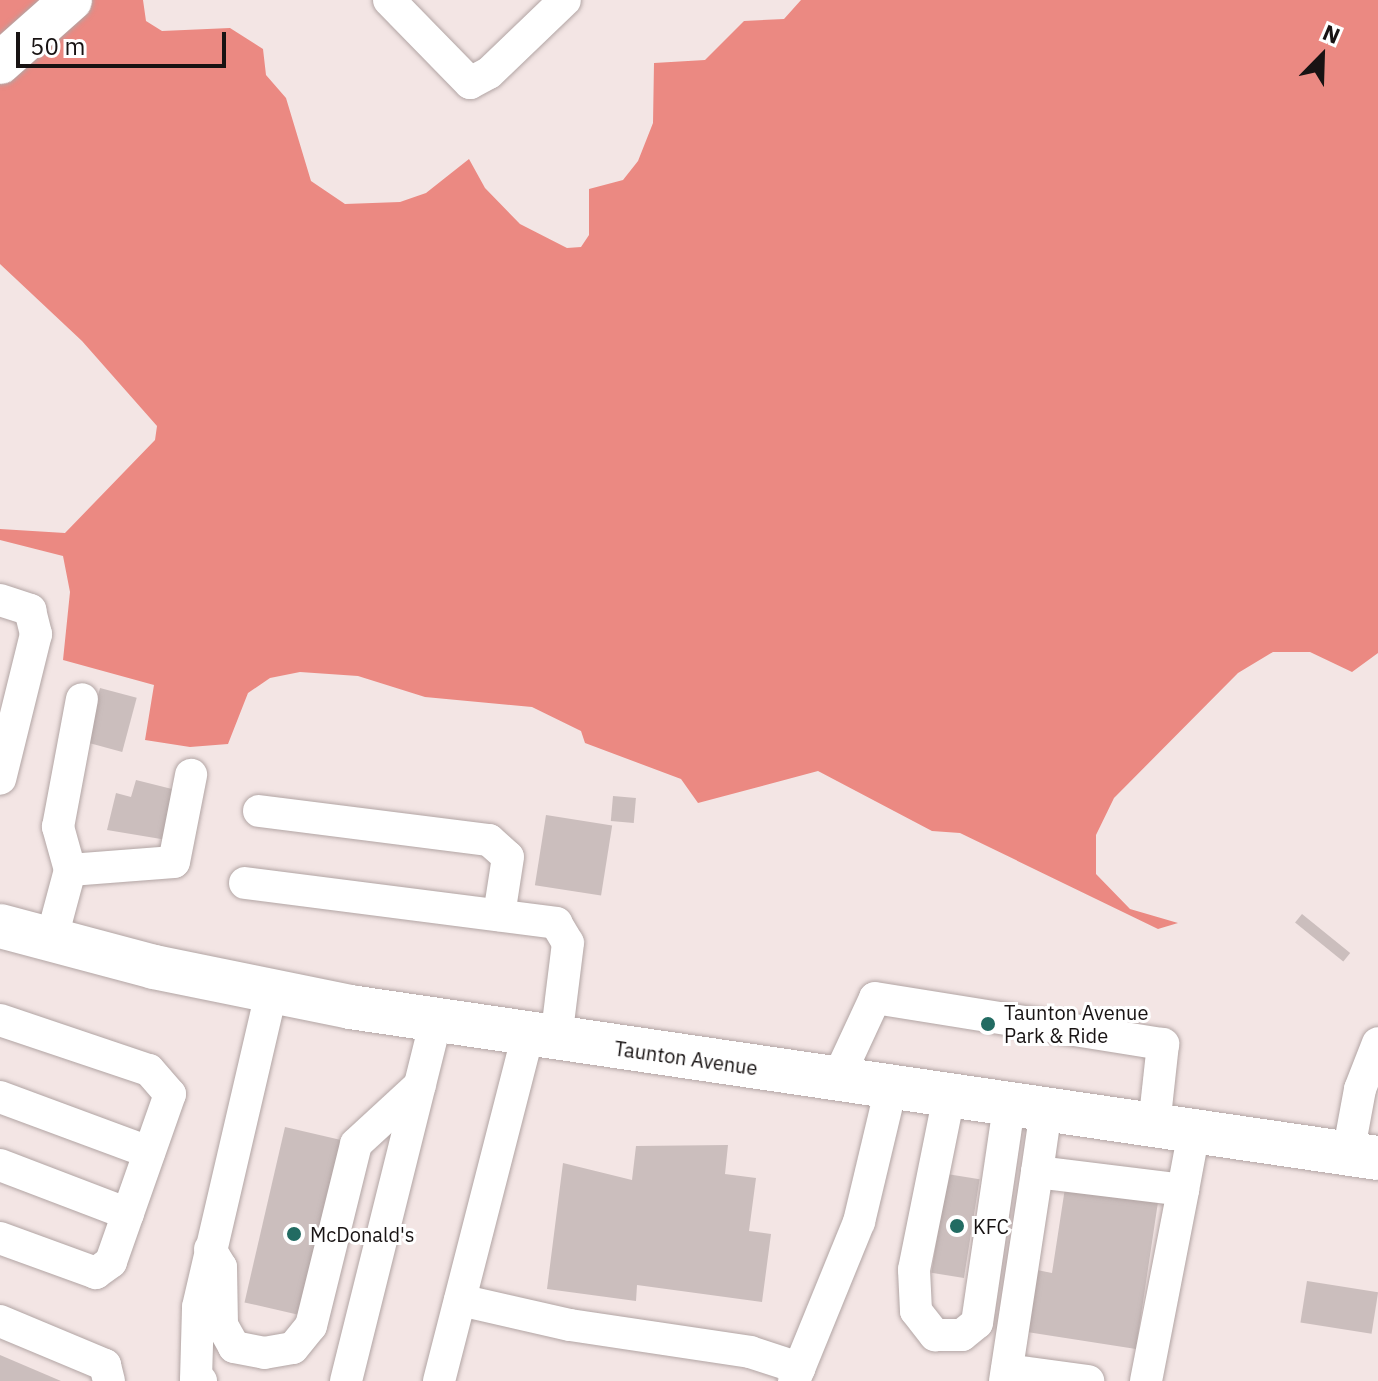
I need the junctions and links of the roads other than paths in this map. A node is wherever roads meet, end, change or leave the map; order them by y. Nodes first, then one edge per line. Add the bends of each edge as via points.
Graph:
1 (71, 0) edge
2 (389, 0) edge
3 (565, 0) edge
4 (0, 63) edge
5 (0, 600) edge
6 (13, 666) edge
7 (82, 699) dead end
8 (191, 775) dead end
9 (0, 779) edge
10 (259, 811) dead end
11 (70, 870) junction
12 (245, 883) dead end
13 (499, 915) junction
14 (0, 926) edge
15 (51, 941) junction
16 (271, 993) junction
17 (0, 1020) edge
18 (436, 1021) junction
19 (542, 1037) junction
20 (1378, 1043) edge
21 (837, 1080) junction
22 (420, 1085) junction
23 (891, 1088) junction
24 (949, 1096) junction
25 (0, 1097) edge
26 (1028, 1107) junction
27 (1174, 1128) junction
28 (149, 1152) junction
29 (1363, 1156) edge
30 (0, 1165) edge
31 (1037, 1172) junction
32 (1183, 1190) junction
33 (128, 1214) junction
34 (0, 1238) edge
35 (210, 1249) junction
36 (460, 1300) junction
37 (0, 1321) edge
38 (796, 1374) edge
39 (1006, 1375) edge
40 (109, 1381) edge
41 (201, 1381) edge
42 (346, 1381) edge
43 (439, 1381) edge
44 (1088, 1381) edge
45 (1146, 1381) edge

1 - 4 main road
2 - 3 street via 470,83 489,73
5 - 6 street via 30,610 36,634
6 - 9 street
7 - 11 street via 58,827
8 - 11 street via 174,862
10 - 13 street via 489,840 508,857
11 - 15 street
12 - 13 street
13 - 19 street via 556,923 568,943
14 - 15 highway, Taunton Avenue
15 - 16 highway, Taunton Avenue
16 - 18 highway, Taunton Avenue
16 - 35 street
17 - 28 street via 149,1070 170,1094
18 - 19 highway, Taunton Avenue
18 - 22 street
19 - 21 highway, Taunton Avenue
19 - 36 street
20 - 29 street via 1360,1089
21 - 23 highway, Taunton Avenue
21 - 27 street via 875,998 1163,1044
22 - 35 street via 356,1144 311,1326 293,1348 264,1353 234,1347 222,1325 221,1267
22 - 42 street
23 - 24 highway, Taunton Avenue
23 - 38 street via 859,1222
24 - 26 highway, Taunton Avenue
24 - 26 street via 914,1270 916,1311 935,1335 962,1335 977,1323
25 - 28 street
26 - 27 highway, Taunton Avenue
26 - 31 street
27 - 29 highway, Taunton Avenue
27 - 32 street
28 - 33 street
30 - 33 street
31 - 32 street
31 - 39 street
32 - 45 street
33 - 34 street via 111,1262 96,1273
35 - 41 street via 195,1339 196,1380
36 - 38 street via 570,1325 750,1352
36 - 43 street
37 - 40 street via 105,1365
39 - 44 street

